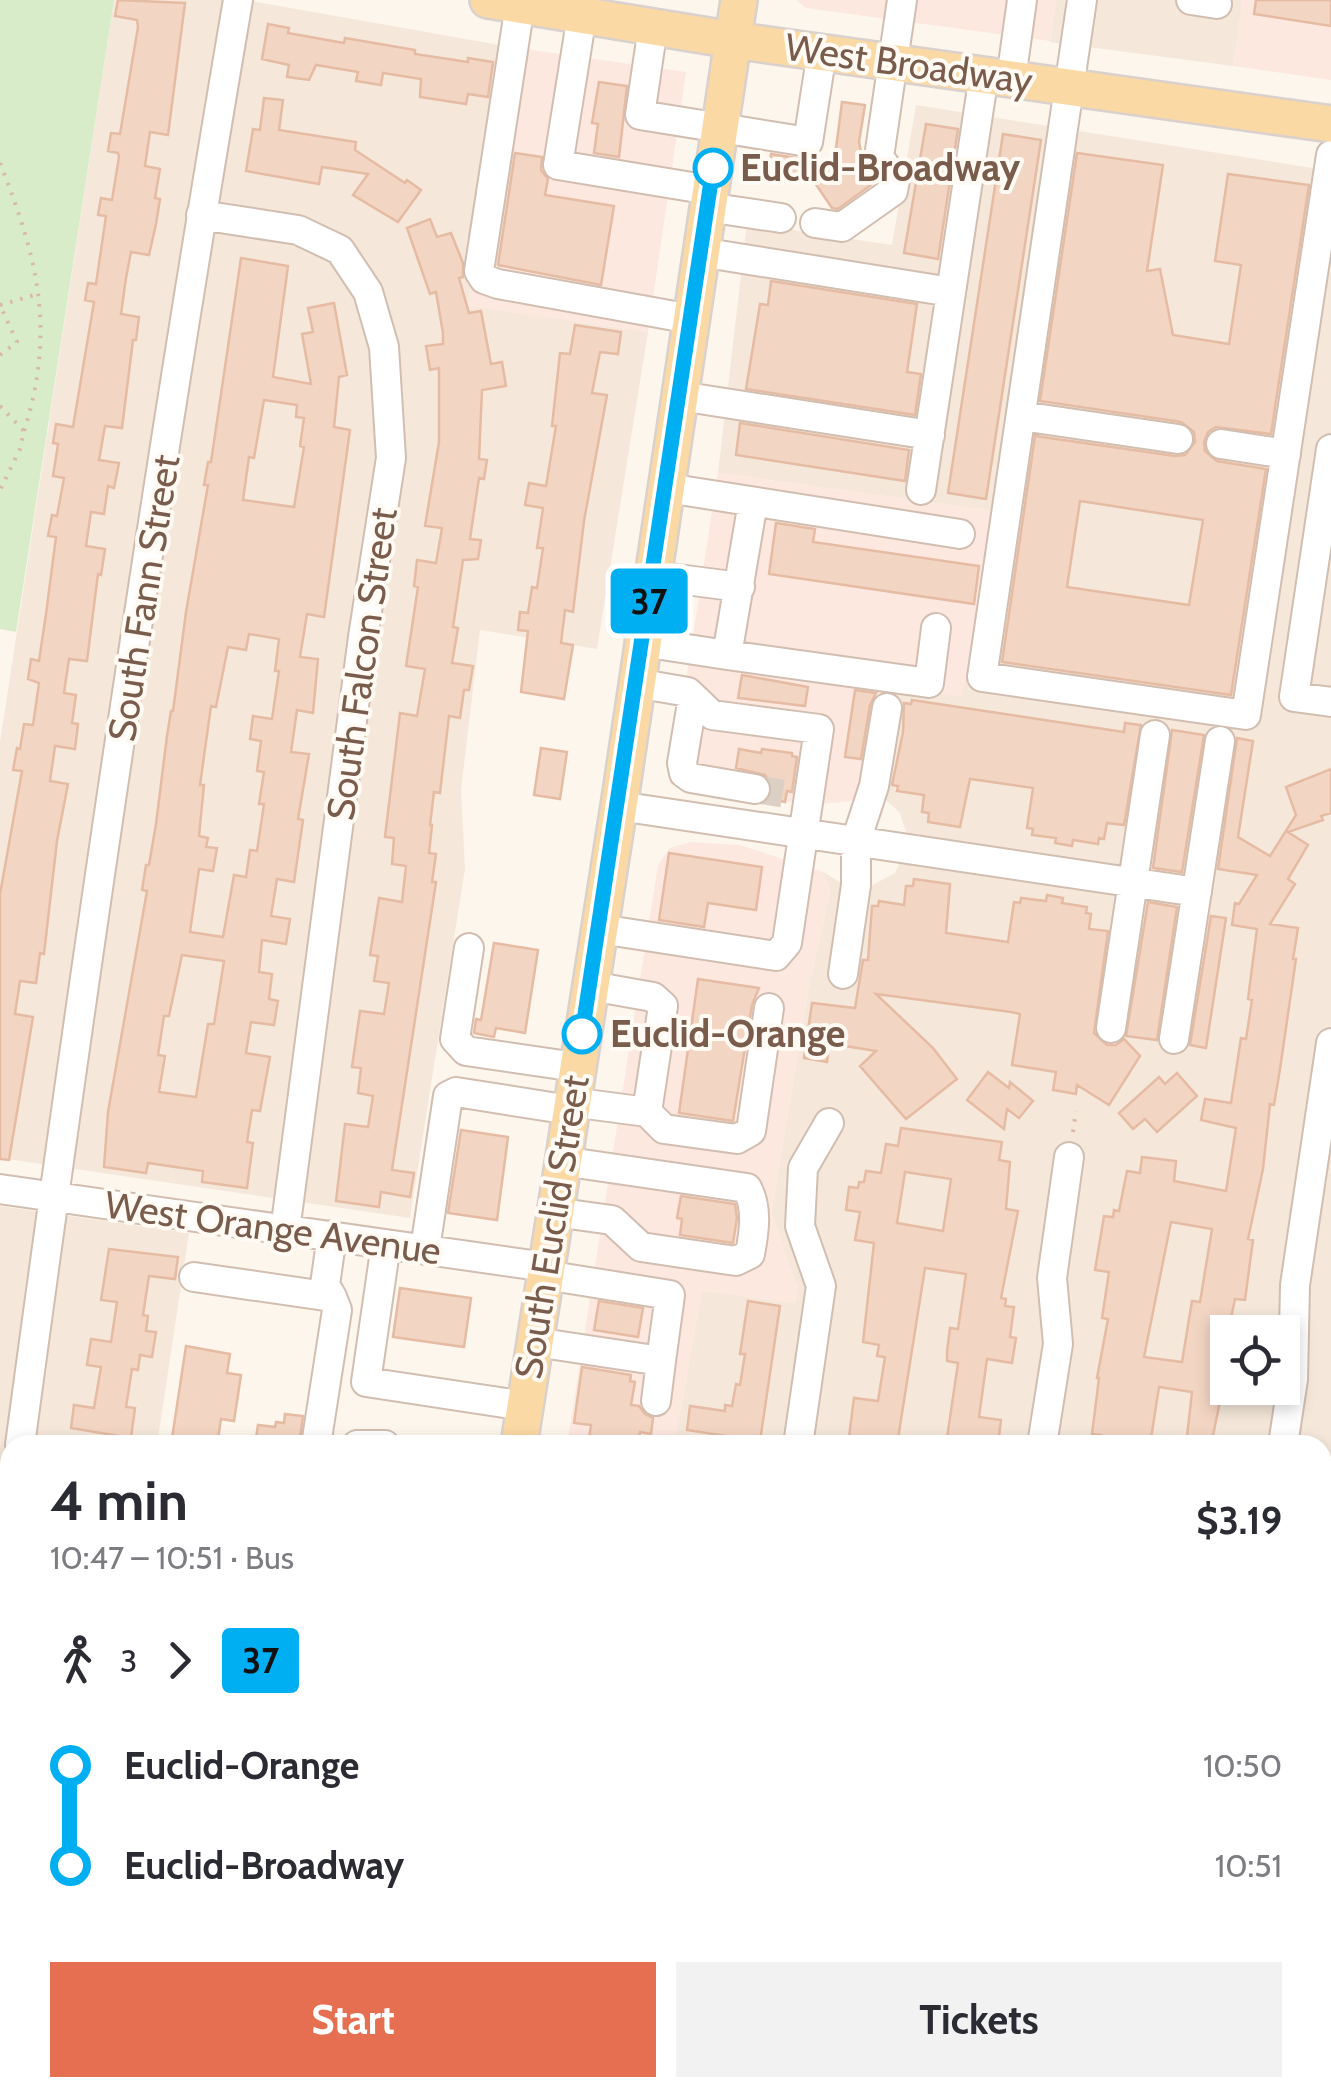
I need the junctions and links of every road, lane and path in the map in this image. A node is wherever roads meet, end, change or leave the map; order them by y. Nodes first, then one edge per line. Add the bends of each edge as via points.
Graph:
1 (238, 0) edge
2 (739, 0) edge
3 (902, 0) edge
4 (1022, 0) edge
5 (1082, 0) edge
6 (504, 3) edge
7 (582, 16) junction
8 (653, 27) junction
9 (733, 40) junction
10 (822, 52) junction
11 (894, 62) junction
12 (998, 77) junction
13 (1069, 87) junction
14 (1331, 124) edge
15 (719, 128) junction
16 (1331, 156) edge
17 (0, 163) edge
18 (709, 198) junction
19 (202, 215) junction
20 (781, 218) dead end
21 (815, 223) dead end
22 (700, 252) junction
23 (951, 292) junction
24 (38, 294) junction
25 (0, 305) edge
26 (691, 319) junction
27 (0, 355) edge
28 (680, 396) junction
29 (0, 406) edge
30 (1021, 416) junction
31 (24, 431) junction
32 (930, 435) junction
33 (1178, 439) dead end
34 (1221, 444) dead end
35 (1331, 449) edge
36 (1286, 454) junction
37 (667, 488) junction
38 (0, 490) edge
39 (921, 490) dead end
40 (753, 502) junction
41 (960, 534) dead end
42 (654, 576) junction
43 (740, 587) junction
44 (936, 628) dead end
45 (642, 642) junction
46 (727, 654) junction
47 (636, 682) junction
48 (693, 697) junction
49 (1331, 702) edge
50 (887, 708) dead end
51 (1156, 734) dead end
52 (1220, 741) dead end
53 (756, 789) tunnel mouth
54 (619, 806) junction
55 (804, 833) junction
56 (856, 841) junction
57 (1133, 882) junction
58 (1197, 892) junction
59 (600, 929) junction
60 (470, 948) dead end
61 (843, 974) dead end
62 (591, 986) junction
63 (769, 1008) dead end
64 (1111, 1028) dead end
65 (1174, 1039) dead end
66 (1331, 1042) edge
67 (573, 1093) junction
68 (646, 1112) junction
69 (829, 1123) dead end
70 (1069, 1156) dead end
71 (562, 1160) junction
72 (0, 1189) edge
73 (54, 1197) junction
74 (554, 1212) junction
75 (285, 1231) junction
76 (332, 1236) junction
77 (386, 1244) junction
78 (424, 1249) junction
79 (545, 1271) junction
80 (194, 1277) dead end
81 (332, 1297) junction
82 (534, 1342) junction
83 (661, 1360) junction
84 (656, 1401) dead end
85 (525, 1406) junction
86 (21, 1435) edge
87 (318, 1435) edge
88 (521, 1435) edge
89 (799, 1435) edge
90 (1044, 1435) edge
91 (1284, 1435) edge

1 - 19 street, South Fann Street
2 - 9 main road, South Euclid Street
3 - 11 street
4 - 12 street
5 - 13 street
6 - 7 main road, West Broadway
6 - 26 street via 479,270 484,280
7 - 8 main road, West Broadway
7 - 18 street via 558,165
8 - 9 main road, West Broadway
8 - 15 street via 640,114
9 - 10 main road, West Broadway
9 - 15 main road, South Euclid Street
10 - 11 main road, West Broadway
10 - 15 street via 808,142
11 - 12 main road, West Broadway
11 - 21 street via 879,157 893,190 842,227
12 - 13 main road, West Broadway
12 - 23 street
13 - 14 main road, West Broadway
13 - 30 street
15 - 18 main road, South Euclid Street
16 - 36 street
17 - 24 path
18 - 20 street
18 - 22 main road, South Euclid Street
19 - 73 street, South Fann Street
19 - 75 street, South Falcon Street via 298,230 340,250 368,292 384,347 392,458
22 - 23 street
22 - 26 main road, South Euclid Street
23 - 32 street
24 - 25 path
24 - 31 path via 42,352
25 - 27 path via 17,342
26 - 28 main road, South Euclid Street
28 - 32 street
28 - 37 main road, South Euclid Street
29 - 31 path
30 - 33 street
30 - 36 street via 982,678 1246,715
31 - 38 path
32 - 39 street
34 - 36 street
35 - 49 street via 1294,696
37 - 40 street
37 - 42 main road, South Euclid Street
40 - 41 street
40 - 43 street
42 - 43 street
42 - 45 main road, South Euclid Street
43 - 46 street
44 - 46 street via 928,684
45 - 46 street
45 - 47 main road, South Euclid Street
47 - 48 street
47 - 54 main road, South Euclid Street
48 - 53 street via 684,773
48 - 55 street via 712,716 819,729 798,795
50 - 56 street via 874,786
51 - 57 street
52 - 58 street
54 - 55 street
54 - 59 main road, South Euclid Street
55 - 56 street
55 - 59 street via 787,944 776,956
56 - 57 street
56 - 61 street
57 - 58 street
57 - 64 street
58 - 65 street
59 - 62 main road, South Euclid Street
60 - 67 street via 455,1039 466,1051
62 - 67 main road, South Euclid Street
62 - 68 street via 653,996 663,1006
63 - 68 street via 751,1131 736,1140 664,1129
66 - 91 street via 1295,1285
67 - 68 street
67 - 71 main road, South Euclid Street
67 - 78 street via 448,1096
69 - 89 street via 803,1168 800,1226 821,1286
70 - 90 street via 1052,1278 1058,1344
71 - 74 main road, South Euclid Street
71 - 74 street via 747,1188 754,1200 754,1233 750,1254 736,1262 641,1248 612,1220
72 - 73 street, West Orange Avenue
73 - 75 street, West Orange Avenue
73 - 86 street, South Fann Street
74 - 79 main road, South Euclid Street
75 - 76 street, West Orange Avenue
76 - 77 street, West Orange Avenue
76 - 81 street via 326,1285
77 - 78 street, West Orange Avenue
77 - 85 street via 366,1382
78 - 79 street, West Orange Avenue
79 - 82 main road, South Euclid Street
79 - 83 street, West Orange Avenue via 670,1295
80 - 81 street
81 - 87 street via 337,1310
82 - 83 street
82 - 85 main road, South Euclid Street
83 - 84 street
85 - 88 main road, South Euclid Street

